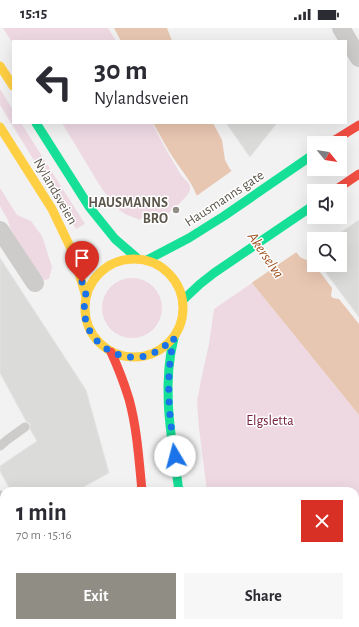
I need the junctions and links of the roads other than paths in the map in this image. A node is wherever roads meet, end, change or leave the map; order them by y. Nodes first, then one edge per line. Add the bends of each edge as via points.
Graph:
1 (341, 28) edge
2 (359, 58) edge
3 (0, 66) edge
4 (12, 84) edge
5 (37, 124) edge
6 (359, 125) edge
7 (0, 127) edge
8 (341, 136) edge
9 (307, 159) edge
10 (359, 174) edge
11 (344, 184) edge
12 (307, 210) edge
13 (0, 230) edge
14 (137, 258) junction
15 (147, 260) junction
16 (36, 284) dead end
17 (86, 297) junction
18 (183, 300) junction
19 (174, 338) junction
20 (111, 352) junction
21 (26, 427) dead end
22 (0, 446) edge
23 (141, 487) edge
24 (178, 487) edge

1 - 2 street
3 - 4 main road
5 - 14 main road, Nylandsveien via 90,208 115,239
6 - 8 main road
7 - 17 main road, Nylandsveien via 52,209 73,252
9 - 15 main road, Hausmanns gate via 190,238
10 - 11 main road
12 - 18 main road via 214,274
13 - 16 street
14 - 15 main road, Nylandsveien
14 - 17 main road, Nylandsveien via 114,262 104,268 96,276
15 - 18 main road, Nylandsveien via 167,270 180,289
17 - 20 main road, Nylandsveien via 84,310 92,334
18 - 19 main road, Nylandsveien via 180,326
19 - 20 main road, Nylandsveien via 166,346 145,356 134,358
19 - 24 main road, Nylandsveien via 168,370 168,402
20 - 23 main road, Nylandsveien via 129,399
21 - 22 lane

